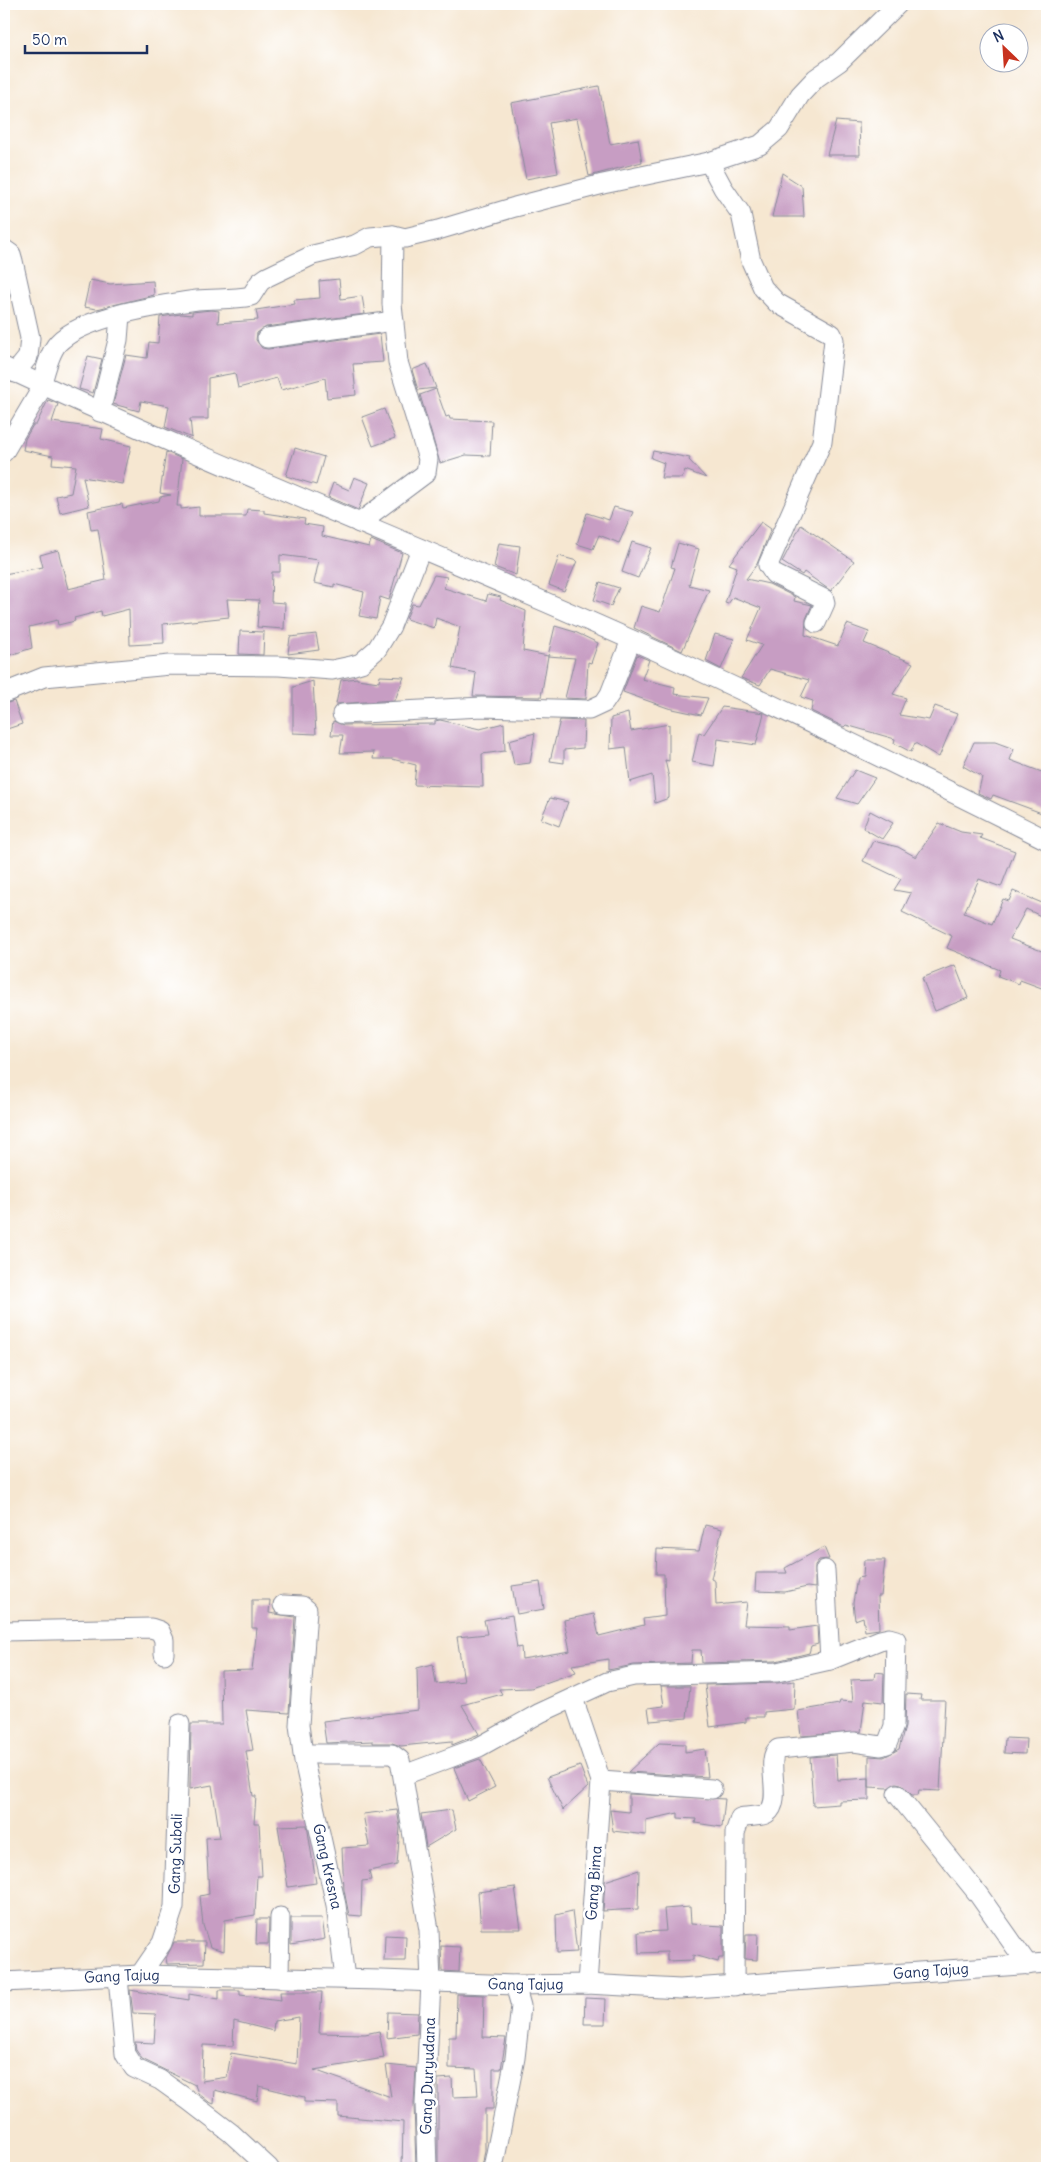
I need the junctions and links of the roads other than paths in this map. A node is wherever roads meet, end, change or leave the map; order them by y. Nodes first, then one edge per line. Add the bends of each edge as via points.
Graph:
1 (898, 4) edge
2 (709, 162) junction
3 (393, 235) junction
4 (4, 249) edge
5 (394, 321) junction
6 (119, 328) junction
7 (267, 338) dead end
8 (13, 372) edge
9 (41, 386) junction
10 (100, 412) junction
11 (4, 452) edge
12 (359, 523) junction
13 (421, 549) junction
14 (816, 623) dead end
15 (631, 640) junction
16 (4, 693) edge
17 (342, 714) dead end
18 (1047, 840) edge
19 (825, 1570) dead end
20 (283, 1605) dead end
21 (4, 1631) edge
22 (164, 1654) dead end
23 (830, 1660) junction
24 (573, 1698) junction
25 (180, 1724) dead end
26 (303, 1754) junction
27 (404, 1775) junction
28 (601, 1781) junction
29 (712, 1789) dead end
30 (897, 1794) dead end
31 (280, 1918) dead end
32 (1047, 1963) edge
33 (1028, 1965) junction
34 (140, 1975) junction
35 (118, 1976) junction
36 (279, 1978) junction
37 (344, 1979) junction
38 (4, 1982) edge
39 (431, 1983) junction
40 (587, 1984) junction
41 (515, 1985) junction
42 (734, 1986) junction
43 (269, 2168) edge
44 (427, 2168) edge
45 (493, 2168) edge

1 - 2 street via 839,62 816,78 800,95 779,129 760,144
2 - 3 street via 603,184 405,238
2 - 14 street via 741,214 751,261 763,288 777,303 832,334 834,340 822,442 768,565 774,574 824,599
3 - 5 street
3 - 6 street via 370,237 355,245 313,255 267,277 251,296 199,300
4 - 8 street via 13,261 30,338 28,357
5 - 7 street
5 - 12 street via 398,362 428,459 426,473
6 - 9 street via 103,319 71,333 57,344
6 - 10 street
8 - 9 street
9 - 10 street
9 - 11 street
10 - 12 street
12 - 13 street
13 - 15 street
13 - 16 street via 391,626 377,648 361,663 332,670 170,665 44,677
15 - 17 street via 610,694 604,703 589,710 482,708
15 - 18 street via 767,702
19 - 23 street
20 - 26 street, Gang Kresna via 305,1607 308,1616 299,1725
21 - 22 street via 151,1628 160,1632 164,1640
23 - 24 street via 777,1672 634,1676 607,1682
23 - 42 street via 880,1640 896,1640 894,1726 887,1744 881,1746 854,1742 782,1747 775,1751 770,1810 766,1814 740,1818 735,1833
24 - 27 street via 479,1748
24 - 28 street
25 - 34 street, Gang Subali via 174,1907 162,1943
26 - 27 street via 396,1755
26 - 37 street, Gang Kresna via 334,1897
27 - 39 street, Gang Duryudana via 428,1930
28 - 29 street
28 - 40 street, Gang Bima
30 - 33 street via 978,1894
31 - 36 street
32 - 33 street, Gang Tajug
33 - 42 street, Gang Tajug
34 - 35 street, Gang Tajug
34 - 36 street, Gang Tajug
35 - 38 street, Gang Tajug
35 - 43 street via 125,2054 134,2068 160,2080 188,2100 231,2132
36 - 37 street, Gang Tajug
37 - 39 street, Gang Tajug
39 - 41 street, Gang Tajug
39 - 44 street, Gang Duryudana via 425,2104
40 - 41 street, Gang Tajug
40 - 42 street, Gang Tajug via 680,1989
41 - 45 street via 521,2006 515,2058

